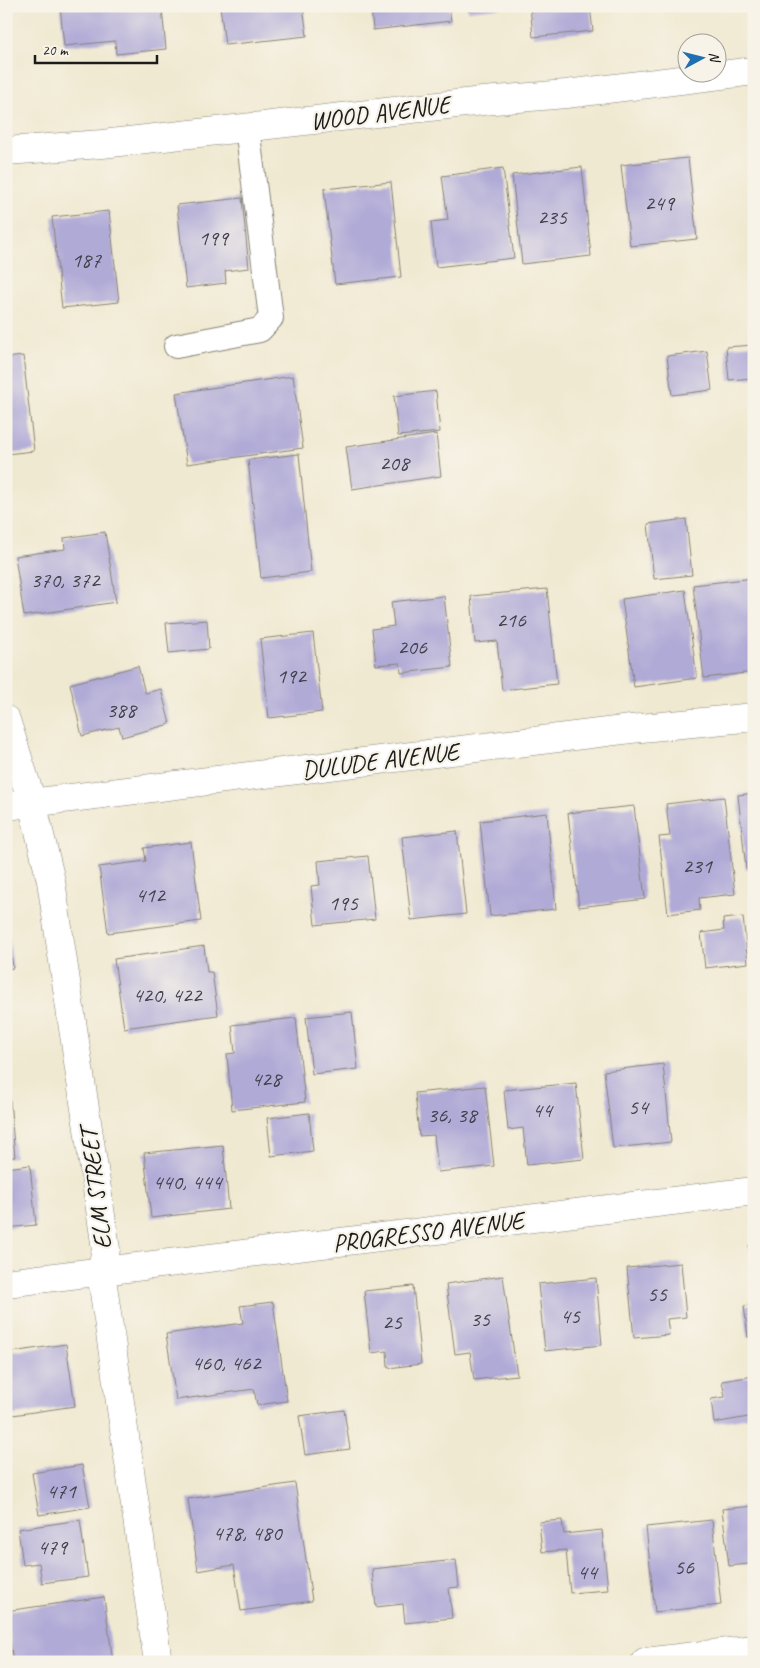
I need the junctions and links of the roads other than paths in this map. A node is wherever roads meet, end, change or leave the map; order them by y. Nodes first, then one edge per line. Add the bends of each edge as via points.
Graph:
1 (754, 71) edge
2 (247, 128) junction
3 (6, 151) edge
4 (176, 346) dead end
5 (754, 717) edge
6 (6, 720) edge
7 (19, 804) edge
8 (754, 1191) edge
9 (101, 1272) junction
10 (6, 1283) edge
11 (754, 1649) edge
12 (158, 1662) edge
13 (645, 1662) edge

1 - 2 street, WOOD AVENUE
2 - 3 street, WOOD AVENUE
2 - 4 lane via 270,318 260,330
5 - 7 street, DULUDE AVENUE via 631,729
6 - 7 street, ELM STREET
7 - 9 street, ELM STREET via 51,881 105,1239
8 - 9 street, PROGRESSO AVENUE
9 - 10 street, PROGRESSO AVENUE
9 - 12 street, ELM STREET
11 - 13 street

